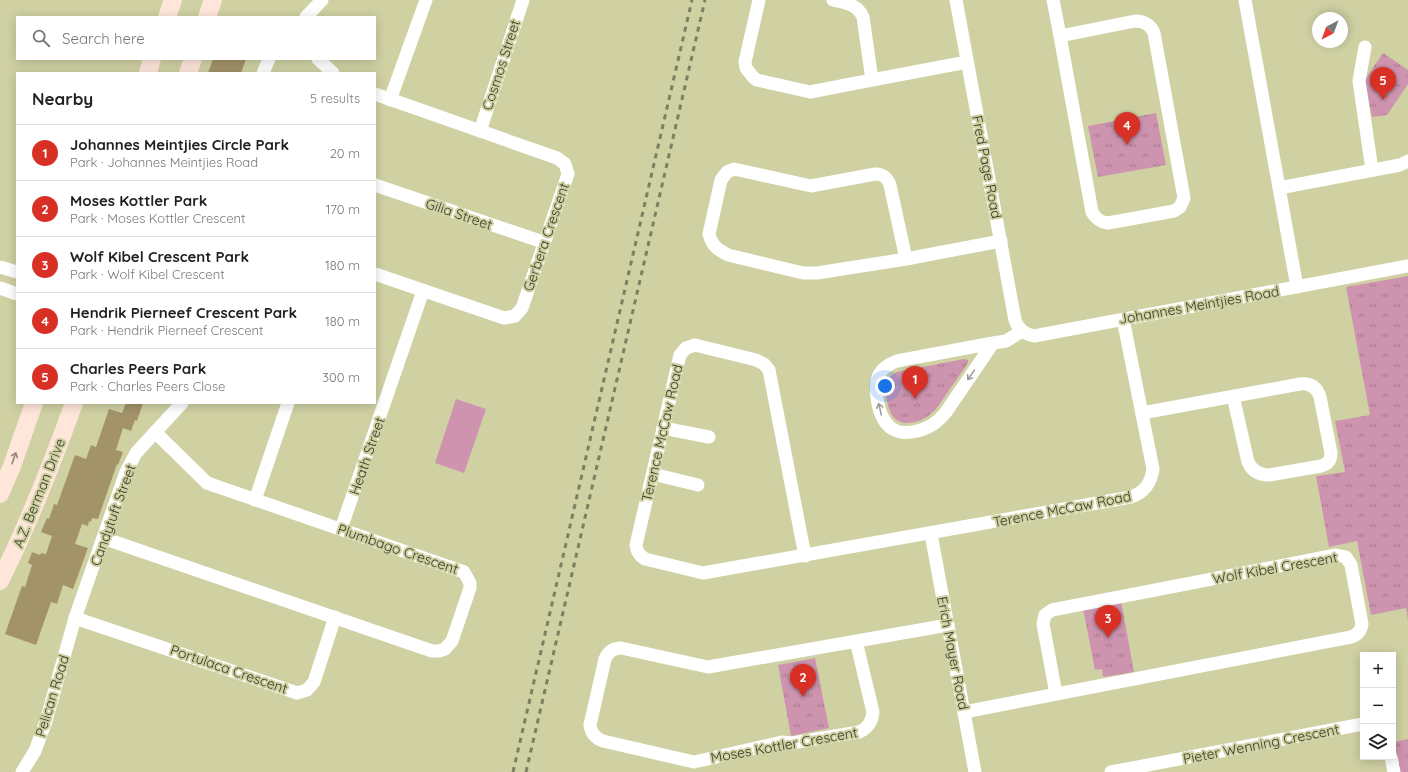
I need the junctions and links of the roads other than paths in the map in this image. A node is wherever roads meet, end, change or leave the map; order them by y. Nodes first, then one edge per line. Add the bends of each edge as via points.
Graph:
1 (173, 0) edge
2 (213, 0) edge
3 (322, 0) edge
4 (426, 0) edge
5 (523, 0) edge
6 (759, 0) edge
7 (833, 0) edge
8 (956, 0) edge
9 (1053, 0) edge
10 (1245, 0) edge
11 (167, 16) edge
12 (207, 16) edge
13 (307, 16) edge
14 (1060, 36) junction
15 (1365, 47) dead end
16 (152, 60) edge
17 (193, 60) edge
18 (268, 60) edge
19 (319, 60) edge
20 (967, 62) junction
21 (148, 72) edge
22 (188, 72) edge
23 (262, 72) edge
24 (332, 72) edge
25 (872, 80) junction
26 (376, 94) edge
27 (390, 100) junction
28 (480, 131) junction
29 (1408, 161) edge
30 (1372, 170) junction
31 (376, 185) edge
32 (1279, 188) junction
33 (1001, 241) junction
34 (543, 242) junction
35 (906, 259) junction
36 (1408, 266) edge
37 (0, 267) edge
38 (16, 272) edge
39 (376, 274) edge
40 (1297, 287) junction
41 (0, 288) edge
42 (423, 291) junction
43 (16, 294) edge
44 (1123, 319) junction
45 (1022, 331) junction
46 (993, 343) junction
47 (1233, 396) junction
48 (34, 404) edge
49 (74, 404) edge
50 (181, 404) edge
51 (288, 404) edge
52 (1142, 413) junction
53 (663, 428) junction
54 (155, 432) junction
55 (709, 437) dead end
56 (653, 474) junction
57 (698, 485) dead end
58 (0, 494) edge
59 (255, 500) junction
60 (341, 530) junction
61 (931, 534) junction
62 (104, 538) junction
63 (805, 556) junction
64 (0, 581) edge
65 (335, 617) junction
66 (75, 618) junction
67 (948, 625) junction
68 (856, 642) junction
69 (1056, 694) junction
70 (964, 712) junction
71 (1360, 725) edge
72 (1392, 760) edge
73 (22, 772) edge
74 (975, 772) edge
75 (1111, 772) edge
76 (1394, 772) edge

1 - 11 main road
2 - 12 main road
3 - 13 street
4 - 27 street
5 - 28 street, Cosmos Street
6 - 25 street via 745,62 753,77 810,92
7 - 25 street via 851,4 863,17
8 - 20 street, Fred Page Road
9 - 14 street
10 - 32 street
14 - 14 street via 1135,21 1146,23 1152,29 1184,194 1182,204 1177,210 1108,223 1094,216
15 - 30 street via 1359,80
16 - 21 main road
17 - 22 main road
18 - 23 street
19 - 24 street
20 - 25 street
20 - 33 street, Fred Page Road
26 - 27 street, Gerbera Crescent
27 - 28 street, Gerbera Crescent
28 - 34 street, Gerbera Crescent via 557,158 565,164 568,174
29 - 30 street
30 - 32 street
31 - 34 street, Gilia Street
32 - 40 street
33 - 35 street
33 - 45 street, Fred Page Road via 1015,320
34 - 42 street, Gerbera Crescent via 522,308 515,316 504,318
35 - 35 street via 811,274 728,255 711,243 709,234 721,180 727,172 734,169 811,186 875,174 882,175 890,185
36 - 40 street, Johannes Meintjies Road
37 - 38 street
39 - 42 street, Gerbera Crescent
40 - 44 street, Johannes Meintjies Road
41 - 43 street
42 - 60 street, Heath Street
44 - 45 street, Johannes Meintjies Road via 1034,336
44 - 52 street, Terence McCaw Road
45 - 46 street via 1006,341
46 -> 46 street via 937,422 925,429 908,433 897,431 883,420 875,390 877,378 885,367 897,361
47 - 47 street via 1300,384 1313,386 1320,397 1331,453 1330,460 1321,466 1269,475 1256,472 1248,462
47 - 52 street
58 -> 48 main road
49 - 64 main road, A.Z. Berman Drive via 54,460
50 - 54 street, Candytuft Street
51 - 59 street
52 - 61 street, Terence McCaw Road via 1153,469 1147,487 1137,495
53 - 55 street
53 - 56 street, Terence McCaw Road
53 - 63 street, Terence McCaw Road via 680,355 686,348 695,345 764,364 770,374
54 - 59 street, Plumbago Crescent via 207,482
54 - 62 street, Candytuft Street via 136,453 126,472
56 - 57 street
56 - 63 street, Terence McCaw Road via 636,545 638,552 645,559 704,573
59 - 60 street, Plumbago Crescent
60 - 65 street, Plumbago Crescent via 464,572 470,588 452,641 445,649 439,651 432,651
61 - 63 street, Terence McCaw Road
61 - 67 street, Erich Mayer Road
62 - 65 street, Plumbago Crescent
62 - 66 street, Candytuft Street
65 - 66 street, Portulaca Crescent via 314,682 307,690 297,693
66 - 73 street, Pelican Road via 46,720 35,751
67 - 68 street, Moses Kottler Crescent
67 - 70 street, Erich Mayer Road
68 - 68 street, Moses Kottler Crescent via 873,712 868,727 859,732 792,743 782,742 694,762 603,741 591,730 590,724 605,659 609,652 616,648 708,667
69 - 69 street, Wolf Kibel Crescent via 1355,636 1362,624 1351,565 1346,557 1336,555 1052,610 1045,615 1043,624
69 - 70 street, Wolf Kibel Crescent
70 - 74 street, Erich Mayer Road
71 - 75 street, Pieter Wenning Crescent
72 - 76 street

